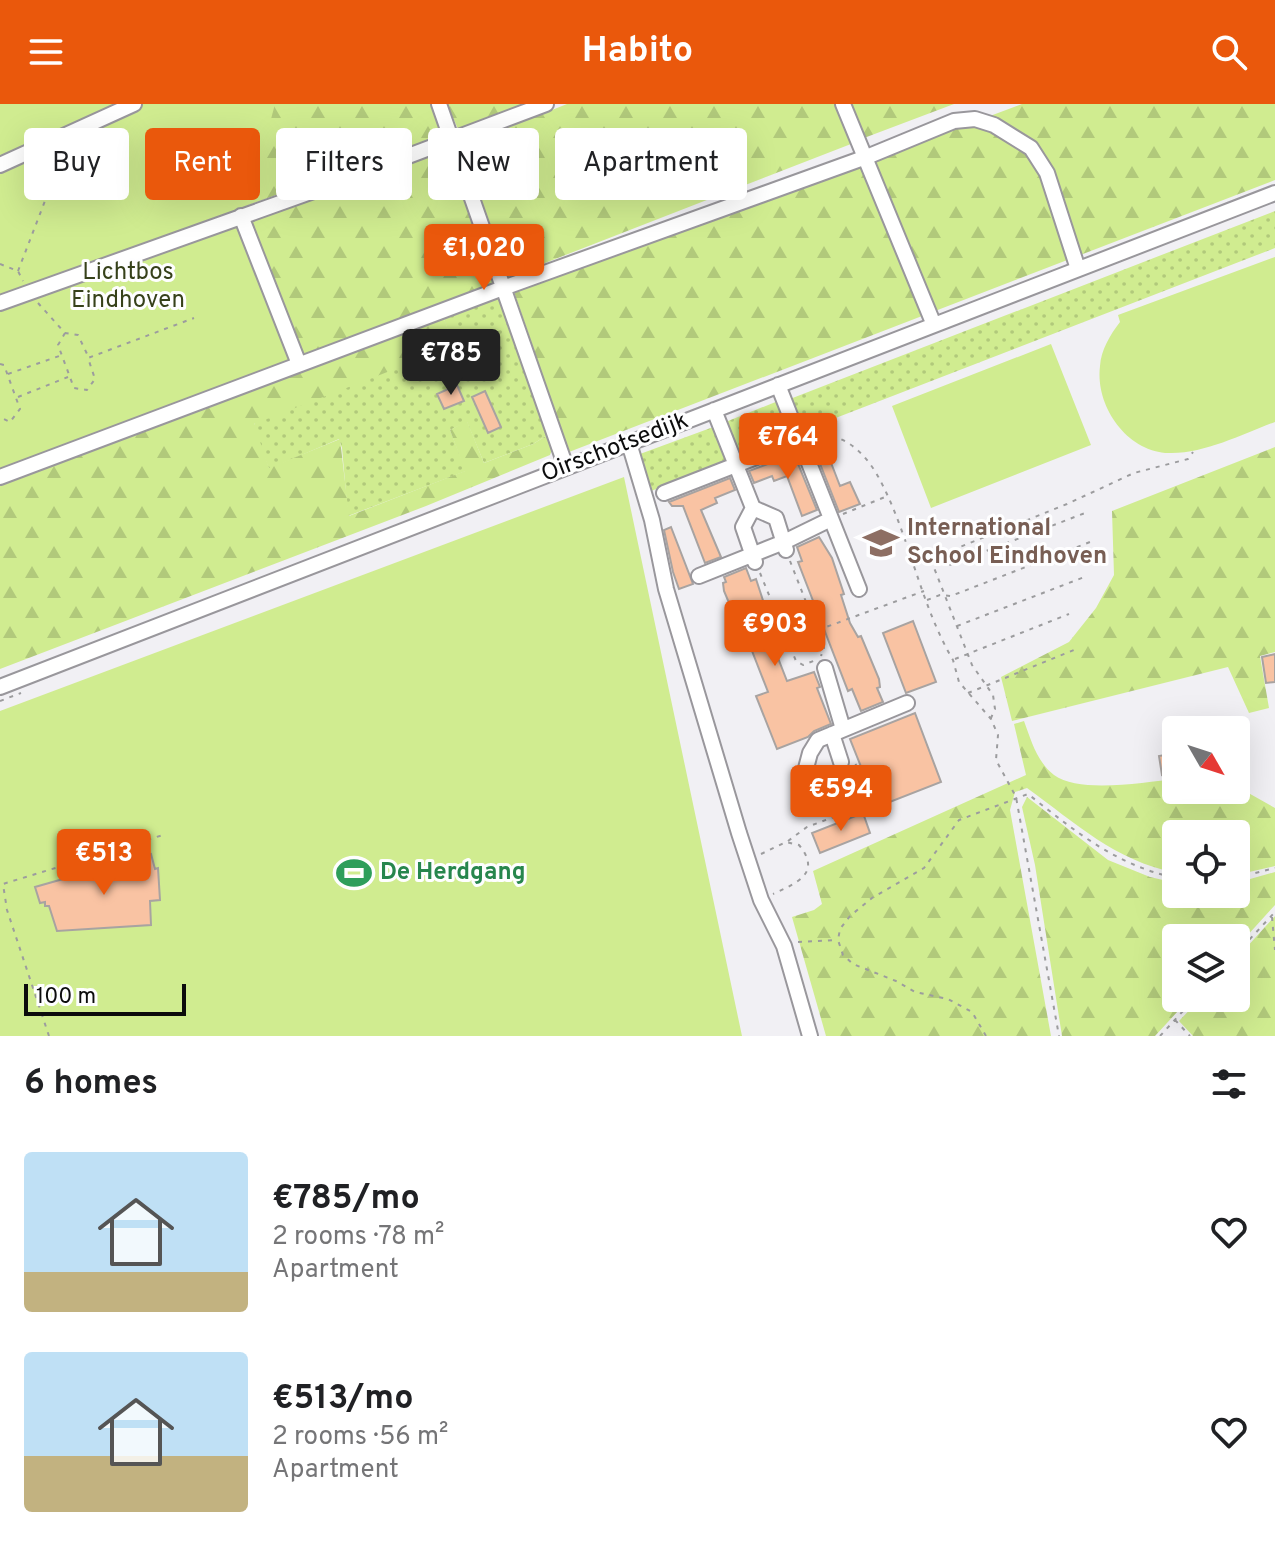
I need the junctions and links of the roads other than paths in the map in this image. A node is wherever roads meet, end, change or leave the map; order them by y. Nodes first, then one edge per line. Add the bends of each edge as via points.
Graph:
1 (134, 104) edge
2 (439, 104) edge
3 (546, 104) edge
4 (843, 104) edge
5 (448, 128) edge
6 (483, 128) edge
7 (428, 149) edge
8 (864, 158) junction
9 (0, 165) edge
10 (1275, 193) edge
11 (473, 200) edge
12 (241, 216) junction
13 (1078, 269) junction
14 (503, 288) junction
15 (0, 303) edge
16 (934, 325) junction
17 (299, 364) junction
18 (778, 385) junction
19 (714, 410) junction
20 (800, 440) junction
21 (629, 443) junction
22 (736, 465) junction
23 (566, 467) junction
24 (0, 477) edge
25 (664, 493) dead end
26 (753, 508) junction
27 (831, 519) junction
28 (785, 546) junction
29 (754, 559) junction
30 (699, 576) dead end
31 (859, 589) dead end
32 (825, 668) dead end
33 (0, 687) edge
34 (907, 703) dead end
35 (838, 732) junction
36 (847, 761) road end
37 (805, 772) dead end
38 (810, 1036) edge

1 - 9 street
2 - 5 street
3 - 6 street
4 - 8 street
7 - 12 street
8 - 13 street via 954,121 975,119 1012,134 1031,148 1047,173
8 - 14 street
8 - 16 street
10 - 13 street, Oirschotsedijk
11 - 14 street
12 - 15 street
12 - 17 street
13 - 16 street, Oirschotsedijk
14 - 17 street
14 - 23 street
16 - 18 street, Oirschotsedijk
17 - 24 street
18 - 19 street, Oirschotsedijk
18 - 20 street
19 - 21 street, Oirschotsedijk
19 - 22 street
20 - 22 street
20 - 27 street
21 - 23 street, Oirschotsedijk
21 - 38 street via 666,589 750,866 784,946
22 - 25 street
22 - 26 street
23 - 33 street, Oirschotsedijk
26 - 28 street via 776,518
26 - 29 street via 743,527
27 - 28 street
27 - 31 street
28 - 29 street
29 - 30 street
32 - 35 street
34 - 35 street
35 - 36 street
35 - 37 street via 818,740

